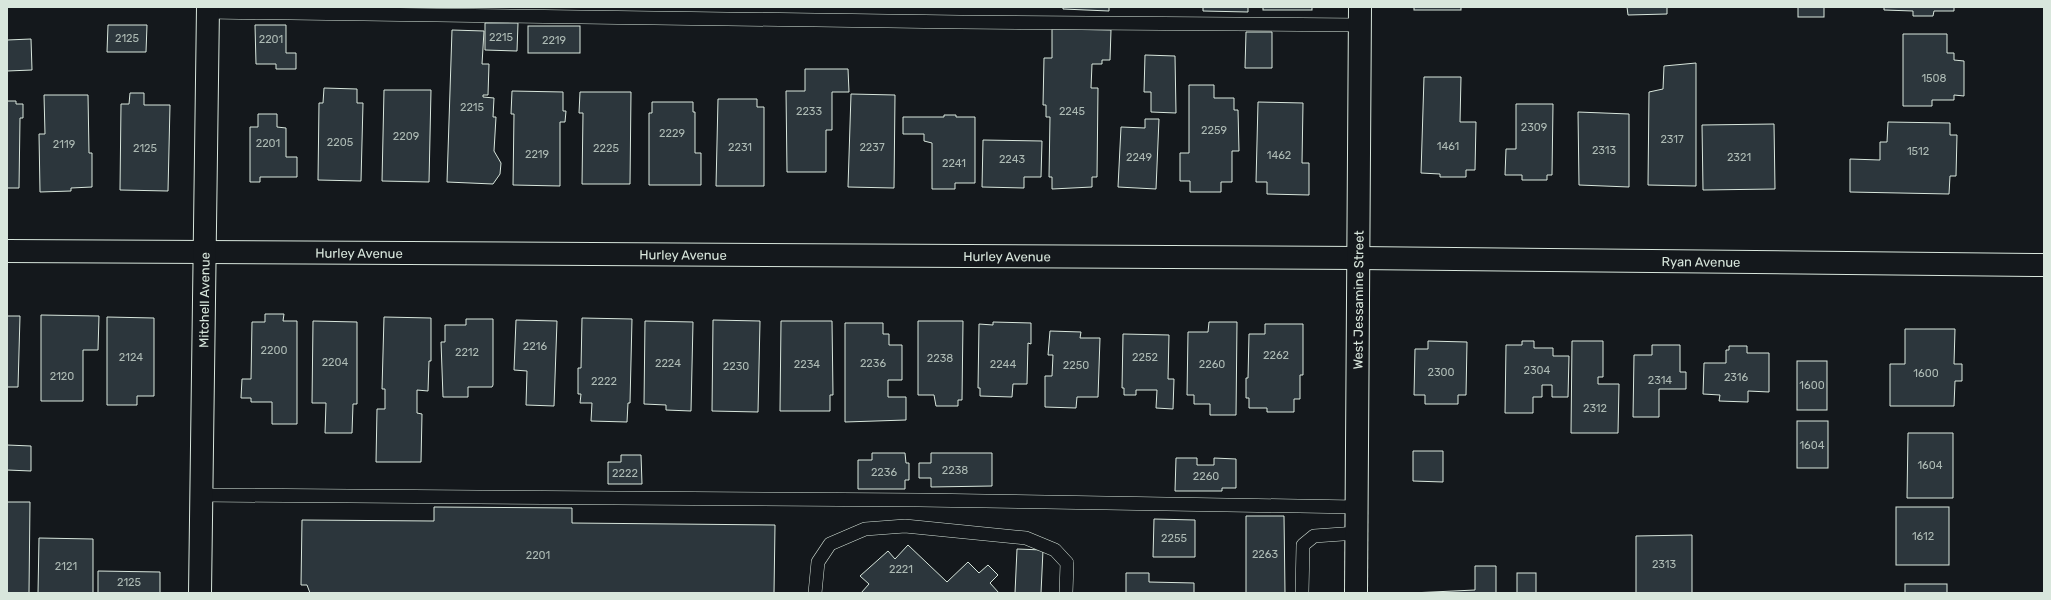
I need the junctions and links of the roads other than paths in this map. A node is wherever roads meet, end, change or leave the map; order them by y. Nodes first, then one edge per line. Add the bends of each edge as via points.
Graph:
1 (208, 9) edge
2 (1360, 16) edge
3 (7, 251) edge
4 (205, 253) junction
5 (1358, 258) junction
6 (2044, 265) edge
7 (201, 495) junction
8 (1357, 507) junction
9 (1357, 533) junction
10 (200, 593) edge
11 (815, 593) edge
12 (1066, 593) edge
13 (1302, 593) edge
14 (1356, 593) edge

1 - 2 lane via 968,22
1 - 4 street, Mitchell Avenue
2 - 5 street, West Jessamine Street
3 - 4 street, Hurley Avenue
4 - 5 street, Hurley Avenue
4 - 7 street, Mitchell Avenue
5 - 6 street, Ryan Avenue
5 - 8 street, West Jessamine Street
7 - 8 lane via 911,500
7 - 10 street, Mitchell Avenue
8 - 9 street, West Jessamine Street
9 - 13 lane via 1314,536 1304,546
9 - 14 street, West Jessamine Street
11 - 12 lane via 818,562 830,544 865,529 905,526 1026,538 1048,547 1055,550 1067,564

